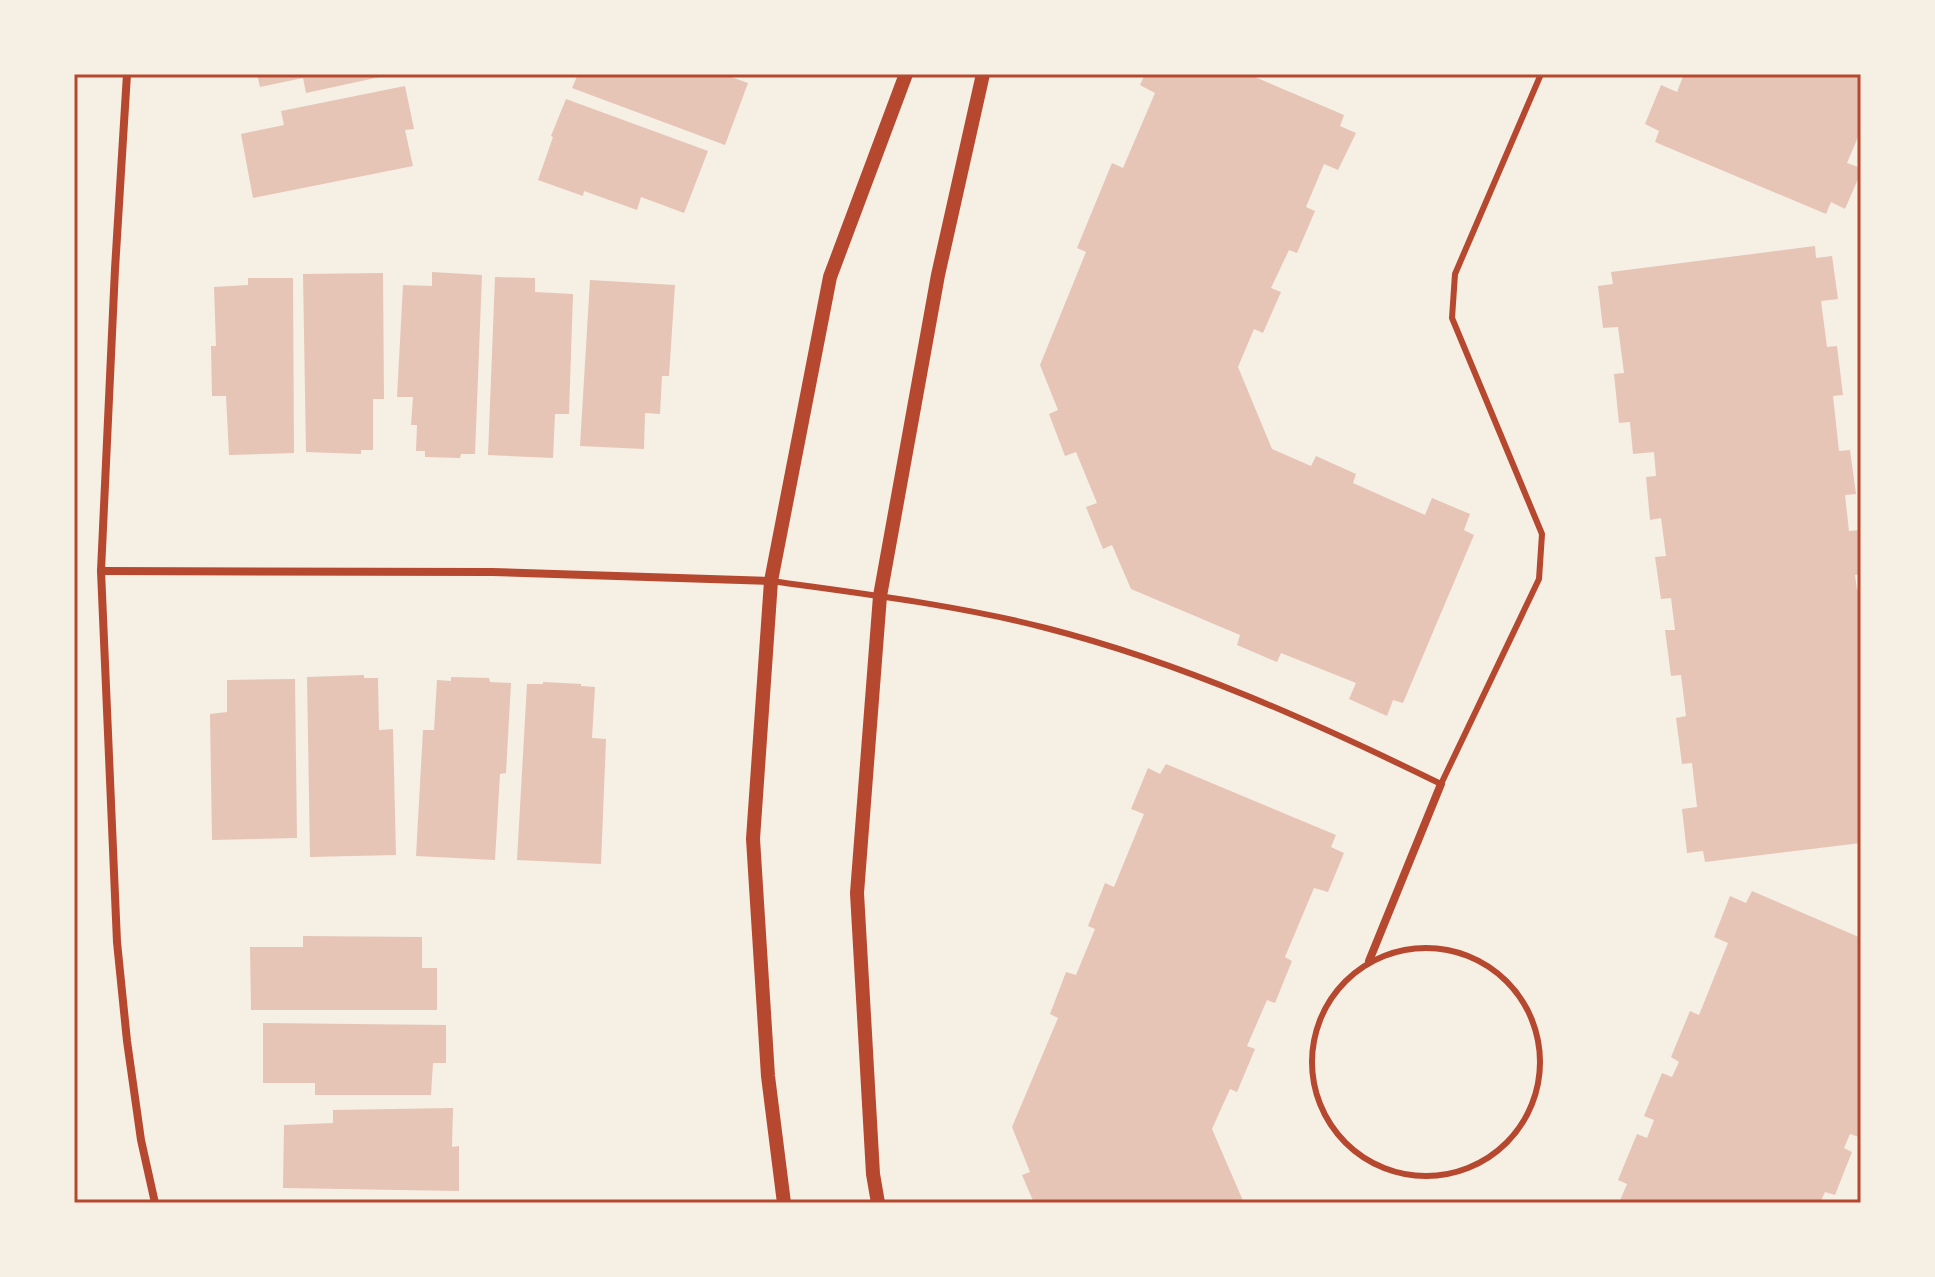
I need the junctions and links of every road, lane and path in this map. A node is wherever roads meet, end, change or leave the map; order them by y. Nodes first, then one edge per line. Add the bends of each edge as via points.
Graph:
1 (127, 74) edge
2 (906, 74) edge
3 (983, 74) edge
4 (1541, 74) edge
5 (101, 571) junction
6 (771, 581) junction
7 (880, 596) junction
8 (1441, 784) junction
9 (1369, 961) junction
10 (155, 1203) edge
11 (784, 1203) edge
12 (878, 1203) edge

1 - 5 street
2 - 6 street via 830,277
3 - 7 street via 938,275
4 - 8 lane via 1455,274 1452,318 1542,534 1539,579
5 - 6 street via 492,572
5 - 10 street via 117,942 141,1140
6 - 7 lane
6 - 11 street via 753,839 768,1076
7 - 8 lane via 1045,628 1146,657 1331,730
7 - 12 street via 857,893
8 - 9 street
9 - 9 lane via 1336,990 1315,1030 1312,1075 1326,1118 1354,1153 1395,1174 1439,1177 1482,1163 1517,1134 1537,1094 1541,1048 1527,1005 1498,972 1457,951 1412,947

